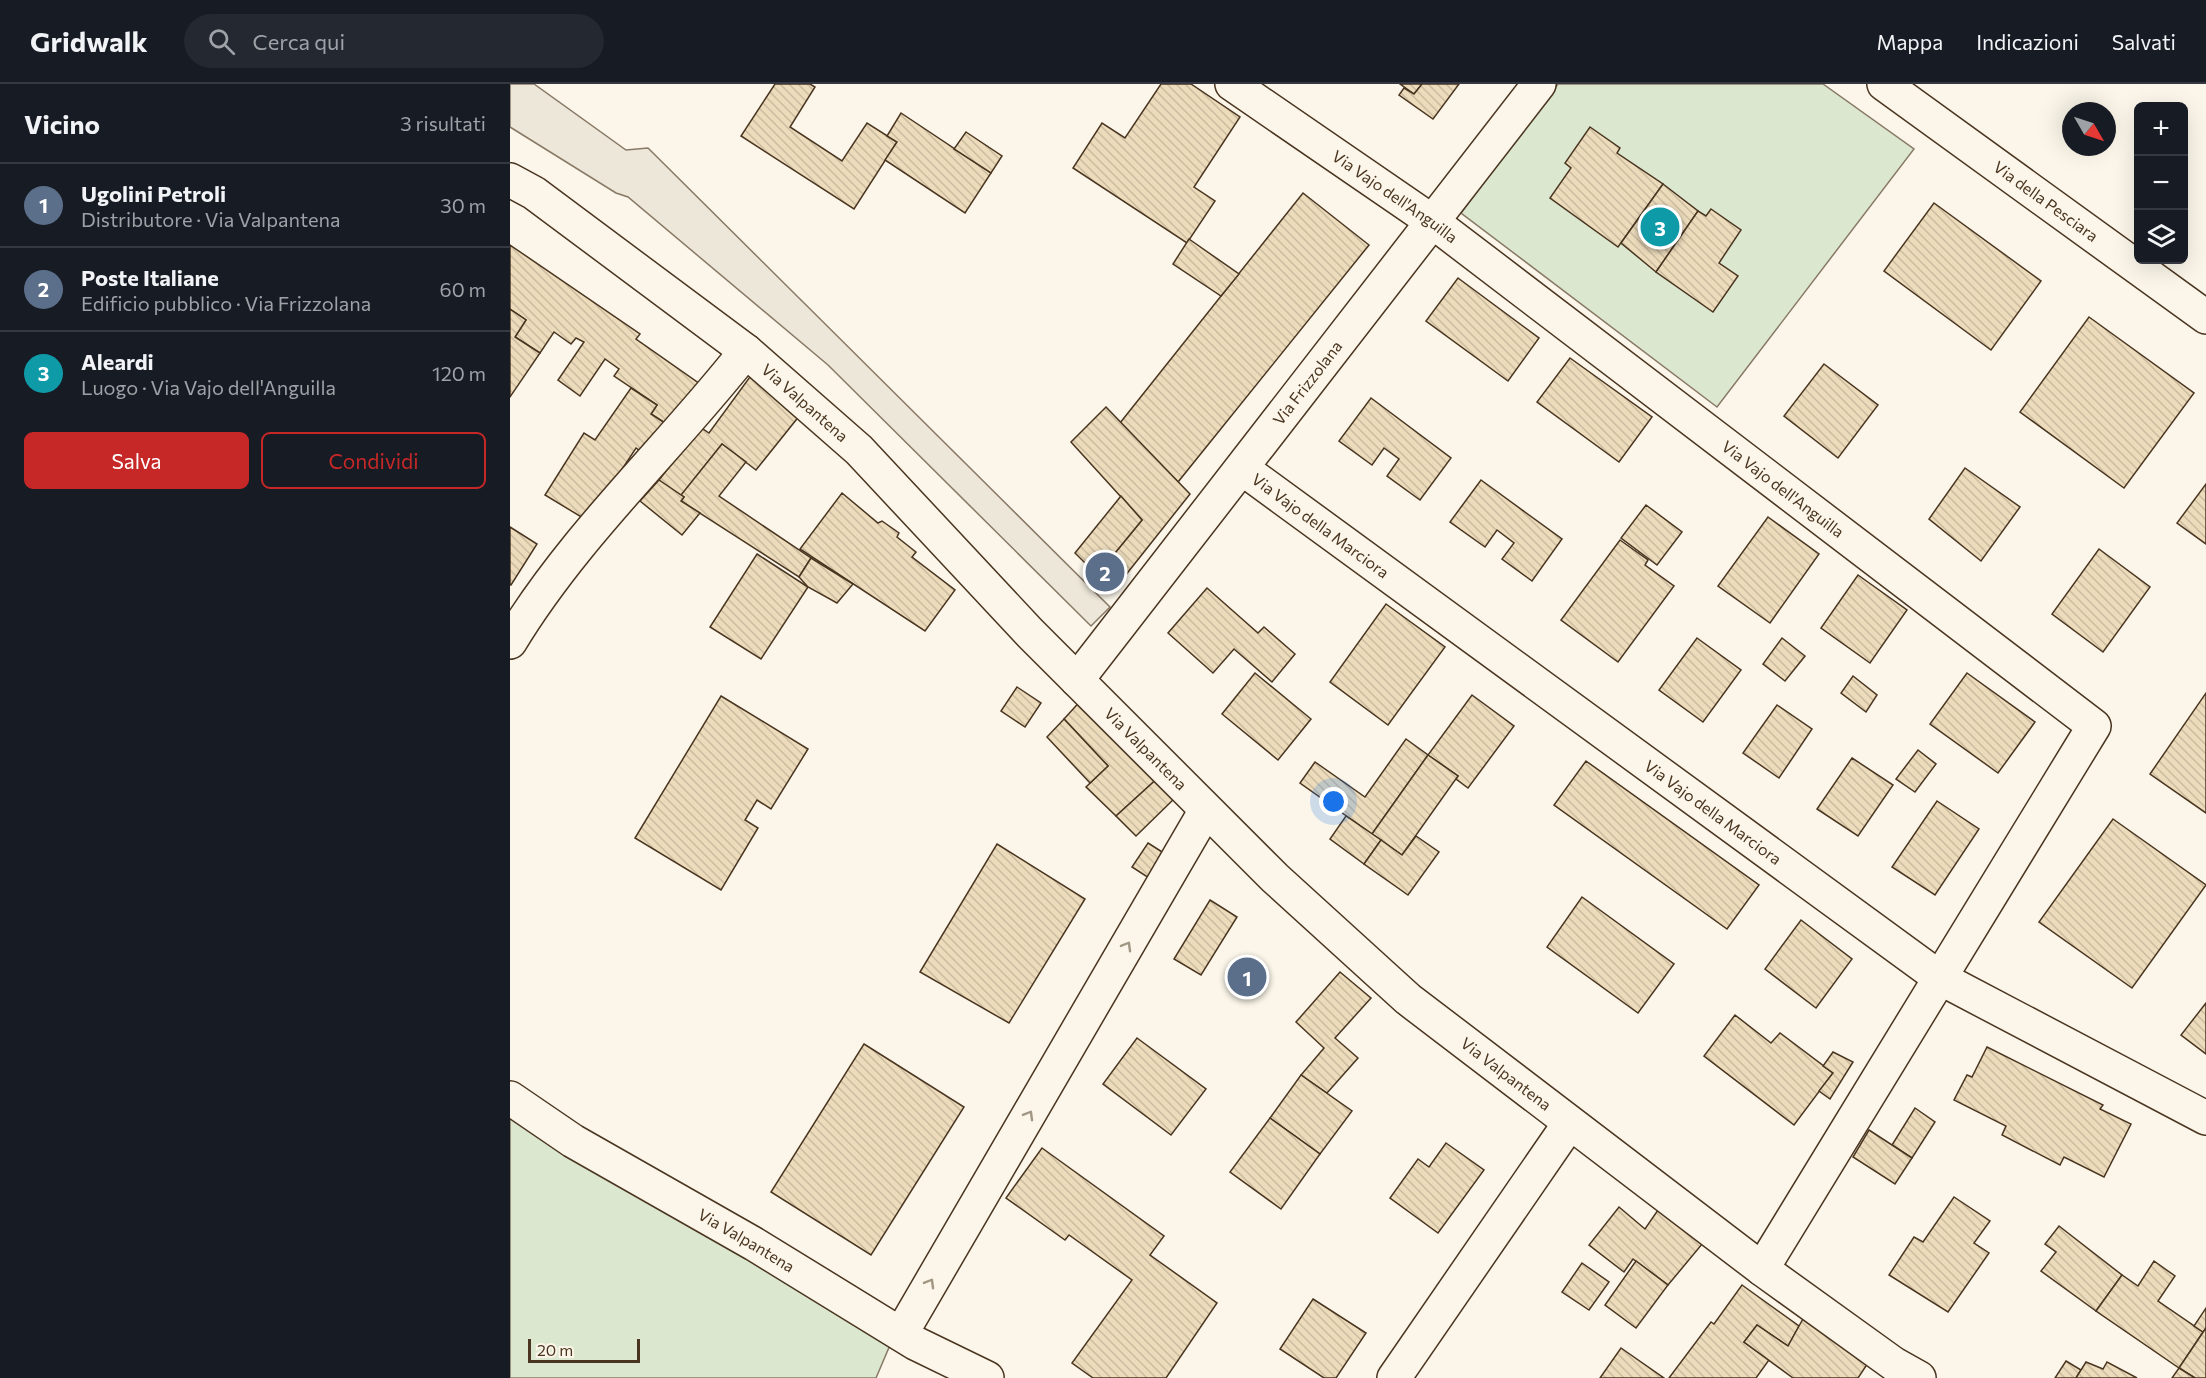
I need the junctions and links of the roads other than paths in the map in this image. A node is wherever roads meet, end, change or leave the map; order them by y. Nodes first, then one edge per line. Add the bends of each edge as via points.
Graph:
1 (1232, 84) edge
2 (1539, 84) edge
3 (1884, 84) edge
4 (510, 180) edge
5 (1433, 222) junction
6 (2206, 317) edge
7 (746, 351) junction
8 (1243, 469) junction
9 (510, 642) edge
10 (1077, 680) junction
11 (1206, 810) junction
12 (1940, 978) junction
13 (510, 1098) edge
14 (2206, 1118) edge
15 (1569, 1124) junction
16 (1762, 1269) junction
17 (901, 1334) junction
18 (1899, 1373) edge
19 (987, 1378) edge
20 (1394, 1378) edge

1 - 5 street, Via Vajo dell'Anguilla
2 - 5 street, Via Frizzolana
3 - 6 street, Via della Pesciara
4 - 7 street, Via Valpantena via 534,193
5 - 8 street, Via Frizzolana
5 - 12 street, Via Vajo dell'Anguilla via 2094,726
7 - 9 street, Via Valpantena via 574,551
7 - 10 street, Via Valpantena via 859,450
8 - 10 street, Via Frizzolana
8 - 12 street, Via Vajo della Marciora
10 - 11 street, Via Valpantena
11 - 15 street, Via Valpantena via 1408,999
17 -> 11 street
12 - 14 street, Via Vajo della Marciora
12 - 16 street
13 - 17 street, Via Valpantena via 573,1141 754,1244
15 - 16 street, Via Valpantena
15 - 20 street
16 - 18 street, Via Valpantena
17 - 19 street, Via Valpantena

